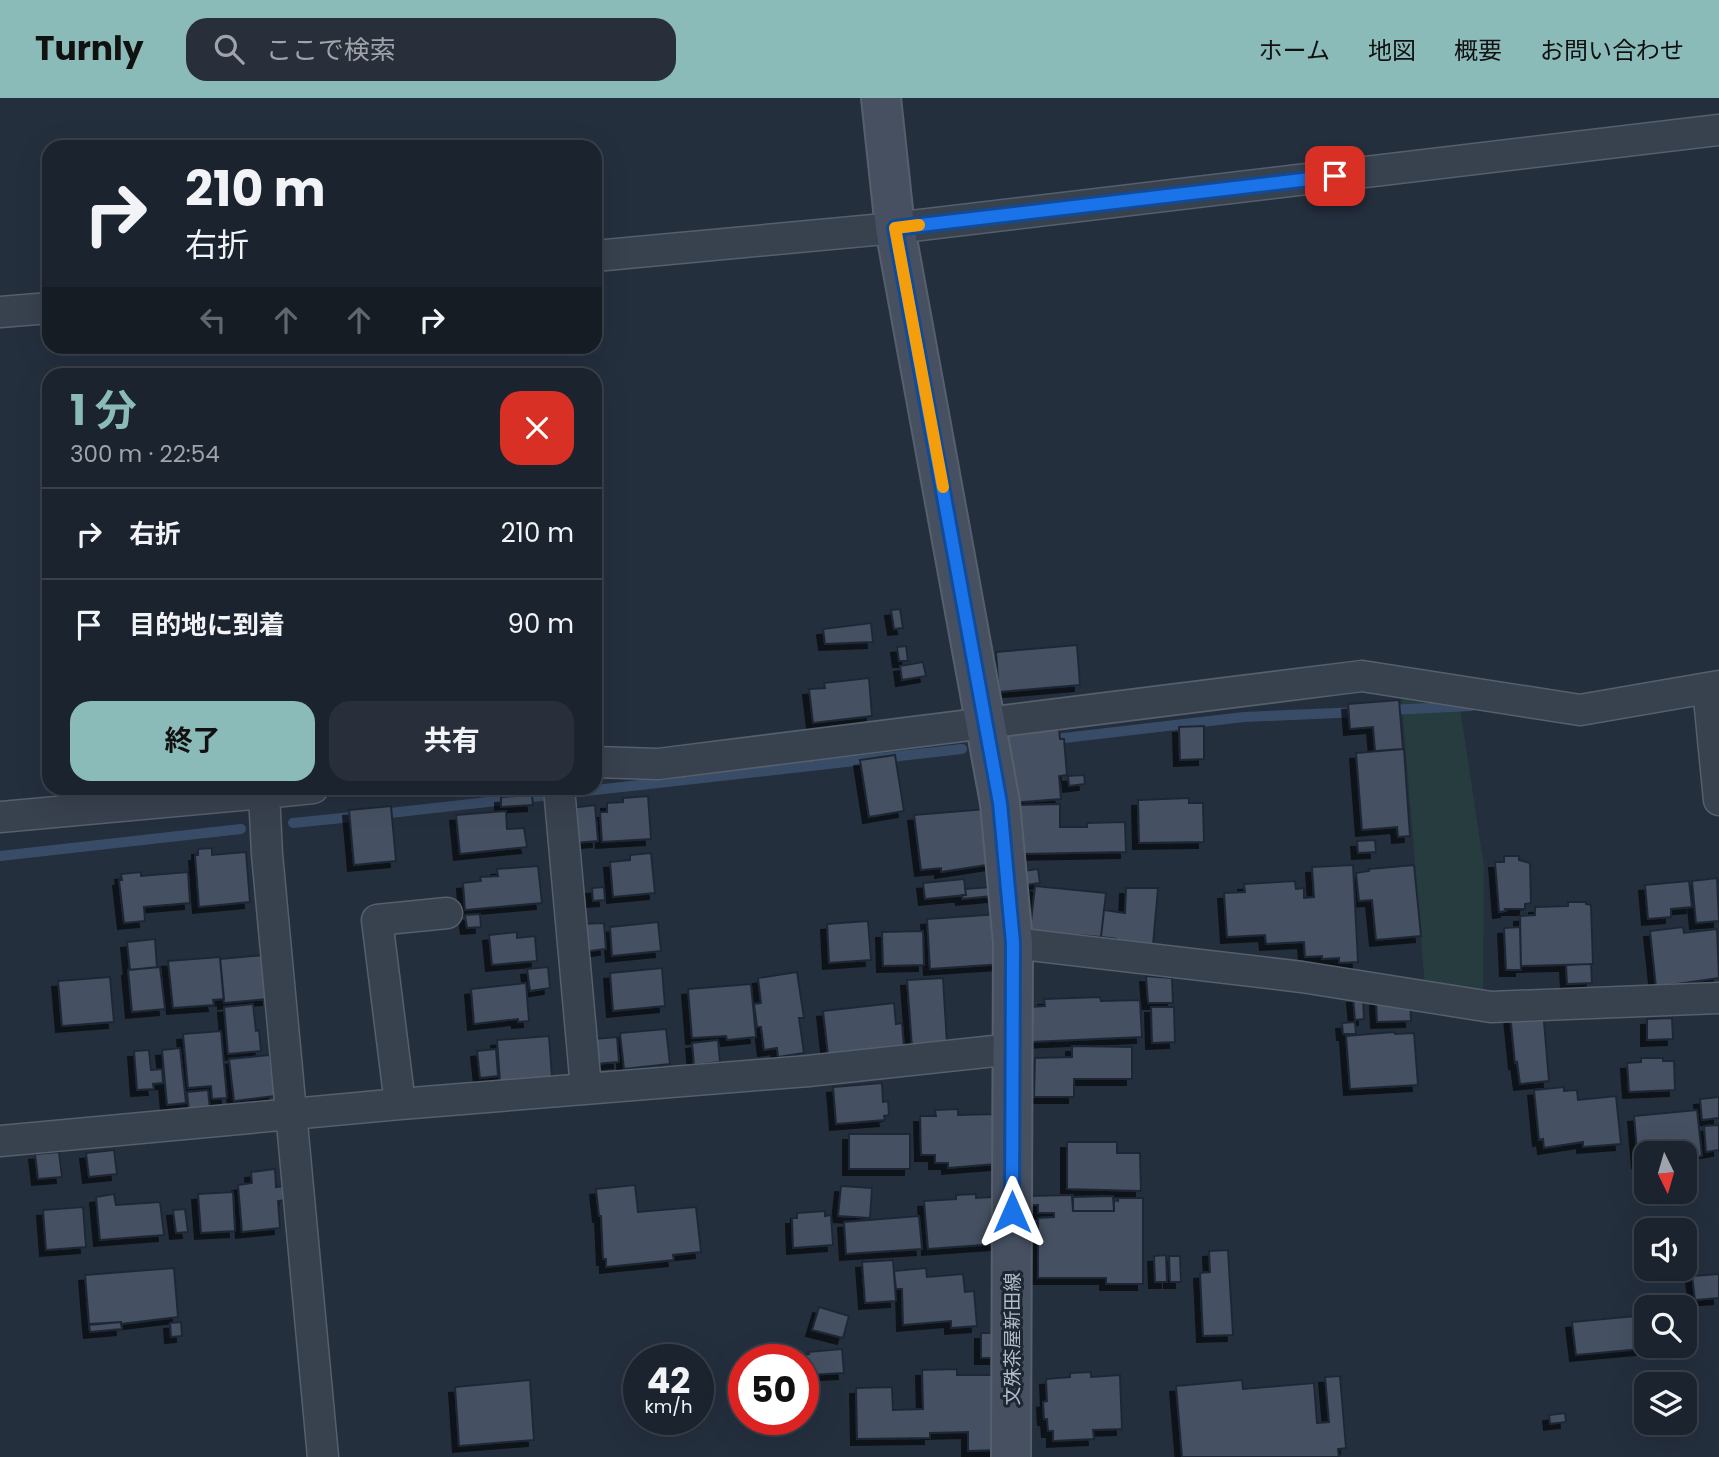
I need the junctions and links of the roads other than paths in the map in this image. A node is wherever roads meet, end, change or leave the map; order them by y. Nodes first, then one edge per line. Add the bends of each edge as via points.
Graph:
1 (881, 98) edge
2 (1719, 130) edge
3 (895, 228) junction
4 (602, 255) edge
5 (42, 308) edge
6 (0, 312) edge
7 (1714, 687) edge
8 (986, 723) junction
9 (602, 762) edge
10 (242, 795) edge
11 (264, 795) edge
12 (560, 795) edge
13 (1719, 800) edge
14 (0, 817) edge
15 (447, 913) dead end
16 (1013, 943) junction
17 (1719, 998) edge
18 (1013, 1049) junction
19 (586, 1088) junction
20 (400, 1104) junction
21 (293, 1116) junction
22 (0, 1141) edge
23 (323, 1457) edge
24 (1011, 1457) edge

1 - 3 main road, 文殊茶屋新田線
2 - 3 street
3 - 4 street
3 - 8 main road, 文殊茶屋新田線
5 - 6 street
7 - 8 street via 1580,710 1362,676
7 - 13 street
8 - 9 street via 657,764
8 - 16 main road, 文殊茶屋新田線 via 1000,803
10 - 14 street
11 - 21 street
12 - 19 street
15 - 20 street via 377,920
16 - 17 street via 1302,977 1491,1007
16 - 18 main road, 文殊茶屋新田線
18 - 19 street
18 - 24 main road, 文殊茶屋新田線
19 - 20 street
20 - 21 street
21 - 22 street
21 - 23 street

